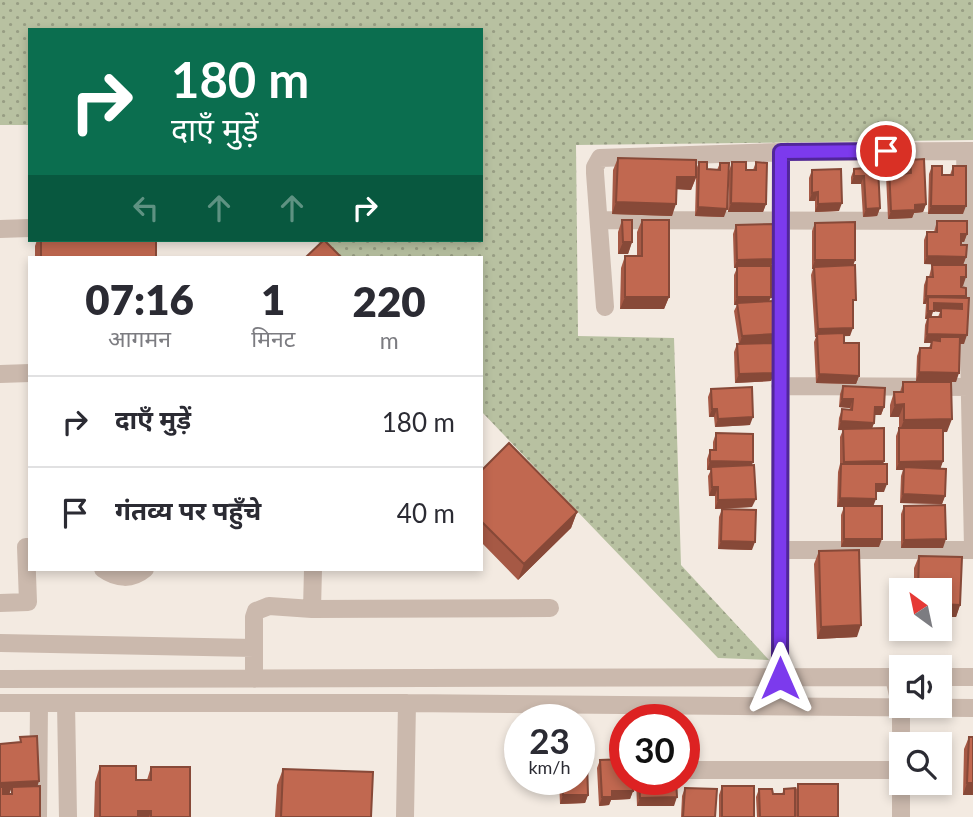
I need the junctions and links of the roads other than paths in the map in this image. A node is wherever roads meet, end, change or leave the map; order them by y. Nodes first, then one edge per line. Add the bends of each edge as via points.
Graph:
1 (969, 151) edge
2 (781, 152) junction
3 (780, 219) junction
4 (599, 220) junction
5 (970, 221) edge
6 (28, 228) edge
7 (0, 229) edge
8 (605, 307) dead end
9 (28, 373) edge
10 (0, 374) edge
11 (780, 386) junction
12 (971, 387) edge
13 (28, 547) edge
14 (973, 549) edge
15 (780, 550) junction
16 (106, 571) edge
17 (142, 571) edge
18 (313, 571) edge
19 (0, 603) edge
20 (550, 608) dead end
21 (313, 609) junction
22 (0, 643) edge
23 (254, 648) junction
24 (889, 677) edge
25 (952, 677) edge
26 (973, 677) edge
27 (780, 678) junction
28 (0, 679) edge
29 (254, 679) junction
30 (0, 703) edge
31 (39, 703) junction
32 (66, 703) junction
33 (407, 703) junction
34 (889, 708) edge
35 (952, 708) edge
36 (973, 708) edge
37 (901, 718) edge
38 (901, 730) tunnel mouth
39 (889, 768) edge
40 (700, 770) edge
41 (901, 795) edge
42 (38, 817) edge
43 (68, 817) edge
44 (405, 817) edge
45 (901, 817) edge

1 - 2 street
1 - 5 street
2 - 3 street
2 - 4 street via 600,158 595,167
3 - 4 street
3 - 5 street
3 - 11 street
4 - 8 street
5 - 12 street
6 - 7 street
9 - 10 street
11 - 12 street
11 - 15 street
12 - 14 street
13 - 19 street via 28,602
14 - 15 street
15 - 27 street
16 - 17 street via 124,578
18 - 21 street
20 - 21 street
21 - 23 street via 269,606 256,611
22 - 23 street
23 - 29 street
24 - 27 street
25 - 26 street
27 - 29 street
28 - 29 street
30 - 31 street
31 - 32 street
31 - 42 street
32 - 33 street
32 - 43 street
33 - 34 street
33 - 44 street
35 - 36 street
37 - 38 street
39 - 40 street
41 - 45 street

